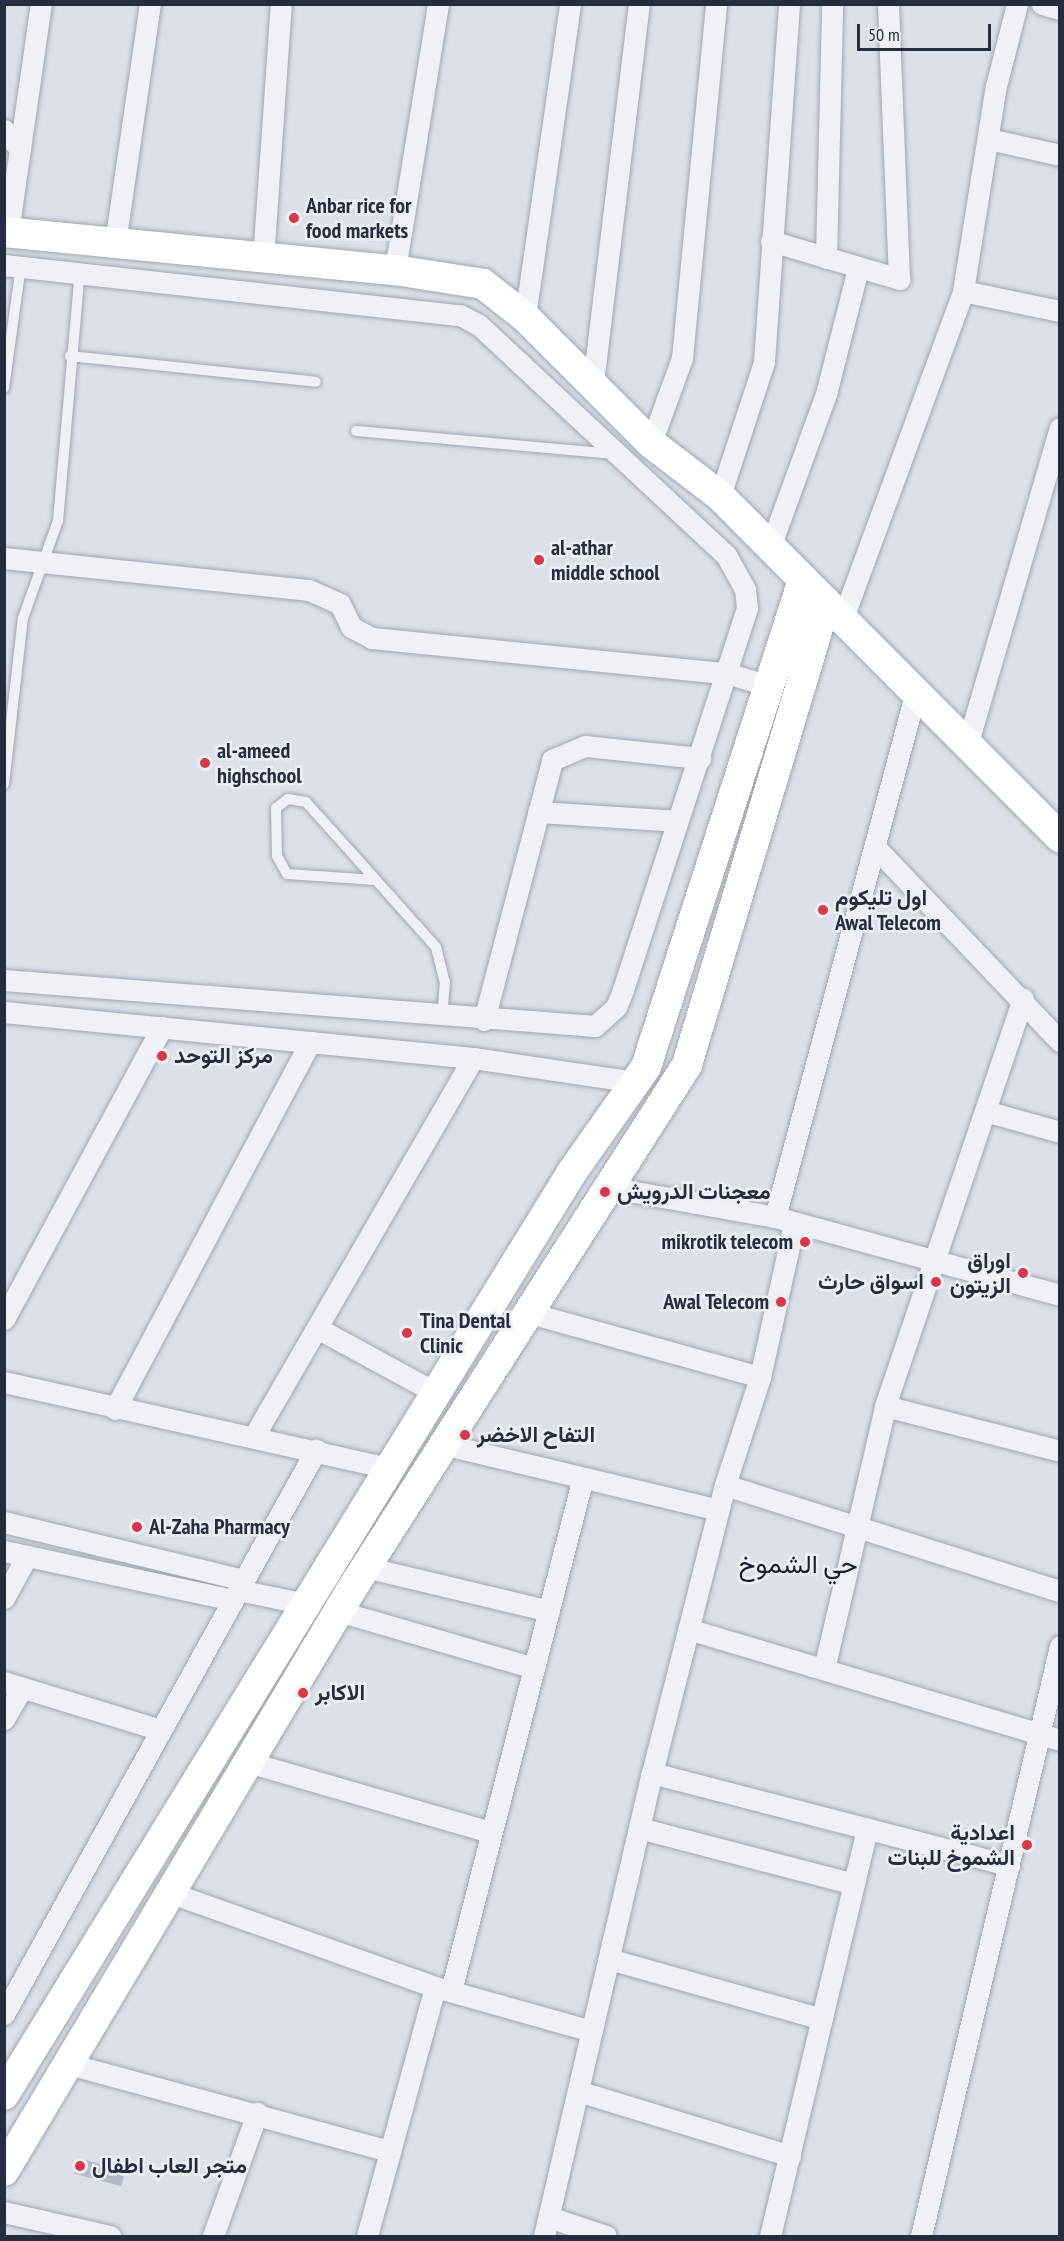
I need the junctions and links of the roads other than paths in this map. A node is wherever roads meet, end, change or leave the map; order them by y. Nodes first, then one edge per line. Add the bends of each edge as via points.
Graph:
1 (42, 4) edge
2 (150, 4) edge
3 (281, 4) edge
4 (438, 4) edge
5 (570, 4) edge
6 (639, 4) edge
7 (716, 4) edge
8 (789, 4) edge
9 (832, 4) edge
10 (888, 4) edge
11 (1017, 4) edge
12 (1042, 4) edge
13 (1059, 9) edge
14 (4, 130) edge
15 (989, 140) junction
16 (20, 149) junction
17 (1059, 155) edge
18 (6, 232) edge
19 (771, 241) junction
20 (115, 243) junction
21 (826, 258) junction
22 (263, 259) junction
23 (13, 266) edge
24 (858, 268) junction
25 (395, 270) junction
26 (80, 272) junction
27 (963, 291) junction
28 (1059, 311) edge
29 (525, 317) junction
30 (70, 356) junction
31 (316, 382) dead end
32 (593, 383) junction
33 (4, 388) edge
34 (1059, 428) edge
35 (356, 430) dead end
36 (651, 443) junction
37 (618, 455) junction
38 (720, 496) junction
39 (770, 547) junction
40 (4, 558) edge
41 (41, 562) junction
42 (802, 580) junction
43 (835, 610) junction
44 (730, 674) junction
45 (769, 686) junction
46 (916, 691) junction
47 (968, 742) junction
48 (700, 759) junction
49 (4, 784) edge
50 (538, 812) junction
51 (675, 821) junction
52 (1059, 837) edge
53 (876, 848) junction
54 (376, 880) junction
55 (4, 981) edge
56 (1023, 999) junction
57 (7, 1017) edge
58 (442, 1017) junction
59 (484, 1020) junction
60 (162, 1027) junction
61 (1059, 1041) edge
62 (310, 1042) junction
63 (473, 1058) junction
64 (636, 1082) junction
65 (985, 1111) junction
66 (1059, 1132) edge
67 (607, 1187) junction
68 (784, 1221) junction
69 (932, 1263) junction
70 (1059, 1295) edge
71 (494, 1300) junction
72 (526, 1312) junction
73 (4, 1318) edge
74 (317, 1328) junction
75 (760, 1377) junction
76 (4, 1382) edge
77 (436, 1393) junction
78 (885, 1406) junction
79 (115, 1409) junction
80 (254, 1437) junction
81 (442, 1444) junction
82 (315, 1450) junction
83 (1059, 1450) edge
84 (390, 1468) junction
85 (582, 1481) junction
86 (725, 1485) junction
87 (718, 1510) junction
88 (4, 1522) edge
89 (853, 1529) junction
90 (4, 1551) edge
91 (27, 1556) junction
92 (365, 1567) junction
93 (238, 1590) junction
94 (1059, 1591) edge
95 (4, 1598) edge
96 (306, 1604) junction
97 (338, 1611) junction
98 (549, 1611) junction
99 (688, 1629) junction
100 (1059, 1646) edge
101 (534, 1668) junction
102 (824, 1669) junction
103 (13, 1685) edge
104 (4, 1719) edge
105 (161, 1730) junction
106 (1050, 1738) edge
107 (248, 1762) junction
108 (652, 1773) junction
109 (639, 1828) junction
110 (867, 1828) junction
111 (491, 1832) junction
112 (1009, 1865) junction
113 (854, 1884) junction
114 (171, 1893) junction
115 (609, 1959) junction
116 (443, 1989) junction
117 (4, 2014) edge
118 (822, 2019) junction
119 (592, 2031) junction
120 (69, 2064) junction
121 (578, 2091) junction
122 (4, 2095) edge
123 (257, 2113) junction
124 (390, 2151) junction
125 (790, 2156) junction
126 (4, 2171) edge
127 (4, 2212) edge
128 (546, 2227) edge
129 (110, 2236) edge
130 (213, 2236) edge
131 (367, 2236) edge
132 (606, 2236) edge
133 (770, 2236) edge
134 (921, 2236) edge

1 - 16 street
2 - 20 street
3 - 22 street
4 - 25 street
5 - 29 street
6 - 32 street
7 - 36 street via 682,358
8 - 19 street
9 - 21 street
10 - 24 street via 899,279
11 - 15 street
12 - 13 street
14 - 16 street
15 - 17 street
15 - 27 street
16 - 18 street
18 - 20 street
19 - 21 street
19 - 38 street via 764,362
20 - 22 street
21 - 24 street
22 - 25 street
23 - 26 street
23 - 33 lane
24 - 39 street via 826,394
25 - 29 street via 483,284
26 - 30 lane
26 - 37 street via 460,315 479,325
27 - 28 street
27 - 43 street
29 - 32 street
30 - 31 lane
30 - 41 lane via 57,521
32 - 36 street
34 - 47 street
35 - 37 lane
36 - 38 street
37 - 44 street via 738,569 747,608
38 - 39 street
39 - 42 street
40 - 41 street
41 - 44 street via 309,590 339,604 351,627 372,638
41 - 49 lane via 23,618
42 - 43 street
42 - 45 street
43 - 46 street
43 - 67 street via 687,1065
44 - 45 street
44 - 48 street
45 - 64 street via 661,1032
46 - 47 street
46 - 53 street
47 - 52 street
48 - 50 street via 585,746 566,750 552,760
48 - 51 street
50 - 51 street
50 - 59 street
51 - 59 street via 623,990 606,1020 573,1028
53 - 56 street
53 - 68 street
54 - 54 lane via 306,802 288,799 276,808 277,856 287,874
54 - 58 lane via 436,947 445,982
55 - 58 street
56 - 61 street
56 - 65 street
57 - 60 street
58 - 59 street
60 - 62 street
60 - 73 street
62 - 63 street
62 - 79 street
63 - 64 street
63 - 74 street
64 - 71 street via 572,1172
65 - 66 street
65 - 69 street
67 - 68 street
67 - 72 street
68 - 69 street
68 - 75 street
69 - 70 street
69 - 78 street
71 - 72 street
71 - 77 street
72 - 75 street
72 - 81 street
74 - 77 street
74 - 80 street
75 - 86 street
76 - 79 street
77 - 84 street
78 - 83 street
78 - 89 street
79 - 80 street
80 - 82 street
81 - 85 street
81 - 92 street
82 - 84 street
82 - 93 street
84 - 96 street
85 - 87 street
85 - 98 street
86 - 87 street
86 - 89 street
87 - 99 street
88 - 93 street
89 - 94 street
89 - 102 street
90 - 91 street
91 - 93 street
91 - 95 street
92 - 97 street
92 - 98 street
93 - 96 street
93 - 105 street
96 - 122 street
97 - 101 street
97 - 107 street
98 - 101 street
99 - 102 street
99 - 108 street
100 - 106 street
101 - 111 street
102 - 106 street
103 - 104 street
103 - 105 street
105 - 117 street
106 - 112 street
107 - 111 street
107 - 114 street
108 - 109 street
108 - 110 street
109 - 113 street
109 - 115 street
110 - 112 street
110 - 113 street
111 - 116 street
112 - 134 street
113 - 118 street
114 - 116 street
114 - 120 street
115 - 118 street
115 - 119 street
116 - 119 street
116 - 124 street
118 - 125 street
119 - 121 street
120 - 123 street
120 - 126 street
121 - 125 street
121 - 128 street
123 - 124 street
123 - 130 street
124 - 131 street
125 - 133 street
127 - 129 street
128 - 132 street

